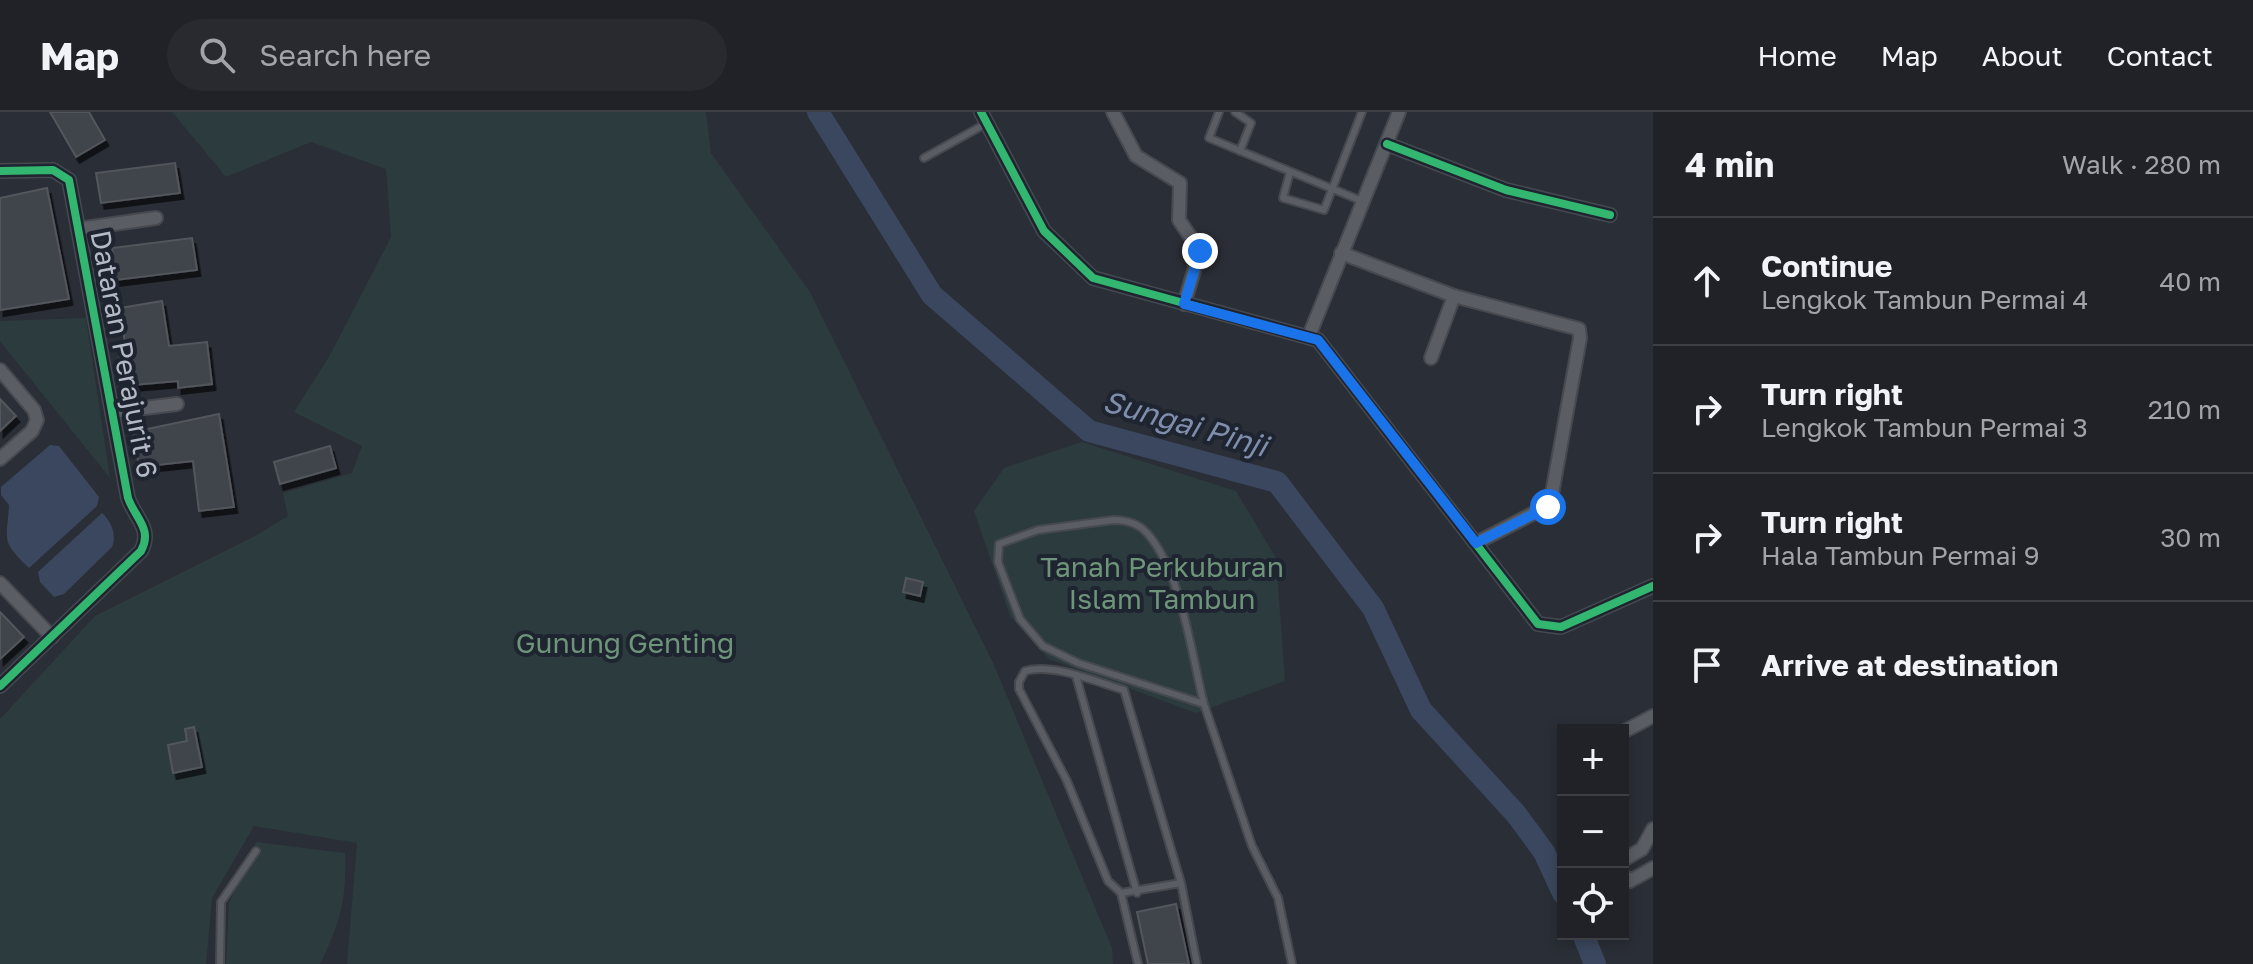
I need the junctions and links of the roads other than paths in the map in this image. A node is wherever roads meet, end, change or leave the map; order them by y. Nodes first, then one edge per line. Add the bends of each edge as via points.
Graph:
1 (1113, 112) edge
2 (1219, 112) edge
3 (1235, 112) edge
4 (1362, 112) edge
5 (1399, 112) edge
6 (984, 118) edge
7 (1387, 144) junction
8 (1240, 151) junction
9 (924, 158) dead end
10 (0, 171) edge
11 (1290, 172) junction
12 (1333, 189) junction
13 (1362, 201) junction
14 (1610, 215) dead end
15 (156, 218) dead end
16 (78, 229) junction
17 (1341, 253) junction
18 (1454, 296) junction
19 (1184, 304) junction
20 (1309, 336) junction
21 (1431, 358) dead end
22 (0, 370) edge
23 (177, 404) dead end
24 (112, 412) junction
25 (0, 459) edge
26 (1476, 543) junction
27 (0, 583) edge
28 (1653, 586) edge
29 (52, 637) junction
30 (1076, 676) junction
31 (0, 686) edge
32 (1204, 704) junction
33 (1653, 716) edge
34 (1629, 729) edge
35 (1653, 829) edge
36 (256, 851) dead end
37 (1629, 857) edge
38 (1653, 868) edge
39 (1629, 880) edge
40 (1181, 883) junction
41 (1121, 893) junction
42 (1137, 893) junction
43 (220, 964) edge
44 (1138, 964) edge
45 (1197, 964) edge
46 (1292, 964) edge

1 - 19 street via 1136,156 1180,183 1179,220 1200,251
2 - 8 lane via 1209,138
3 - 8 lane via 1251,123
4 - 12 lane
5 - 7 street
6 - 9 lane
6 - 19 street via 1033,214 1078,266 1093,278
7 - 13 street
7 - 14 street via 1506,190
8 - 11 lane
10 - 16 street, Dataran Perajurit 6 via 62,173 69,180
11 - 12 lane
11 - 12 lane via 1283,198 1322,211
12 - 13 lane
13 - 17 street
15 - 16 street
16 - 24 street, Dataran Perajurit 6
17 - 18 street
17 - 20 street
18 - 21 street
18 - 26 street via 1572,325 1580,333 1550,505
19 - 20 street
20 - 26 street via 1325,347
22 - 25 street via 37,420
23 - 24 street
24 - 29 street, Dataran Perajurit 6 via 128,498 145,528 141,551
26 - 28 street via 1538,624 1548,627 1575,622
27 - 29 street
29 - 31 street
30 - 40 lane via 1124,690
30 - 41 lane via 1035,668 1021,676 1019,689 1067,781 1108,881
30 - 42 lane
32 - 32 lane via 1078,663 1043,646 1020,619 998,562 999,544 1038,530 1113,520 1125,520 1147,533 1172,576
32 - 46 lane via 1252,846 1278,898
33 - 34 street
35 - 37 street via 1642,849
36 - 43 lane via 221,902
38 - 39 street
40 - 42 lane
40 - 45 lane
41 - 42 lane
41 - 44 lane

